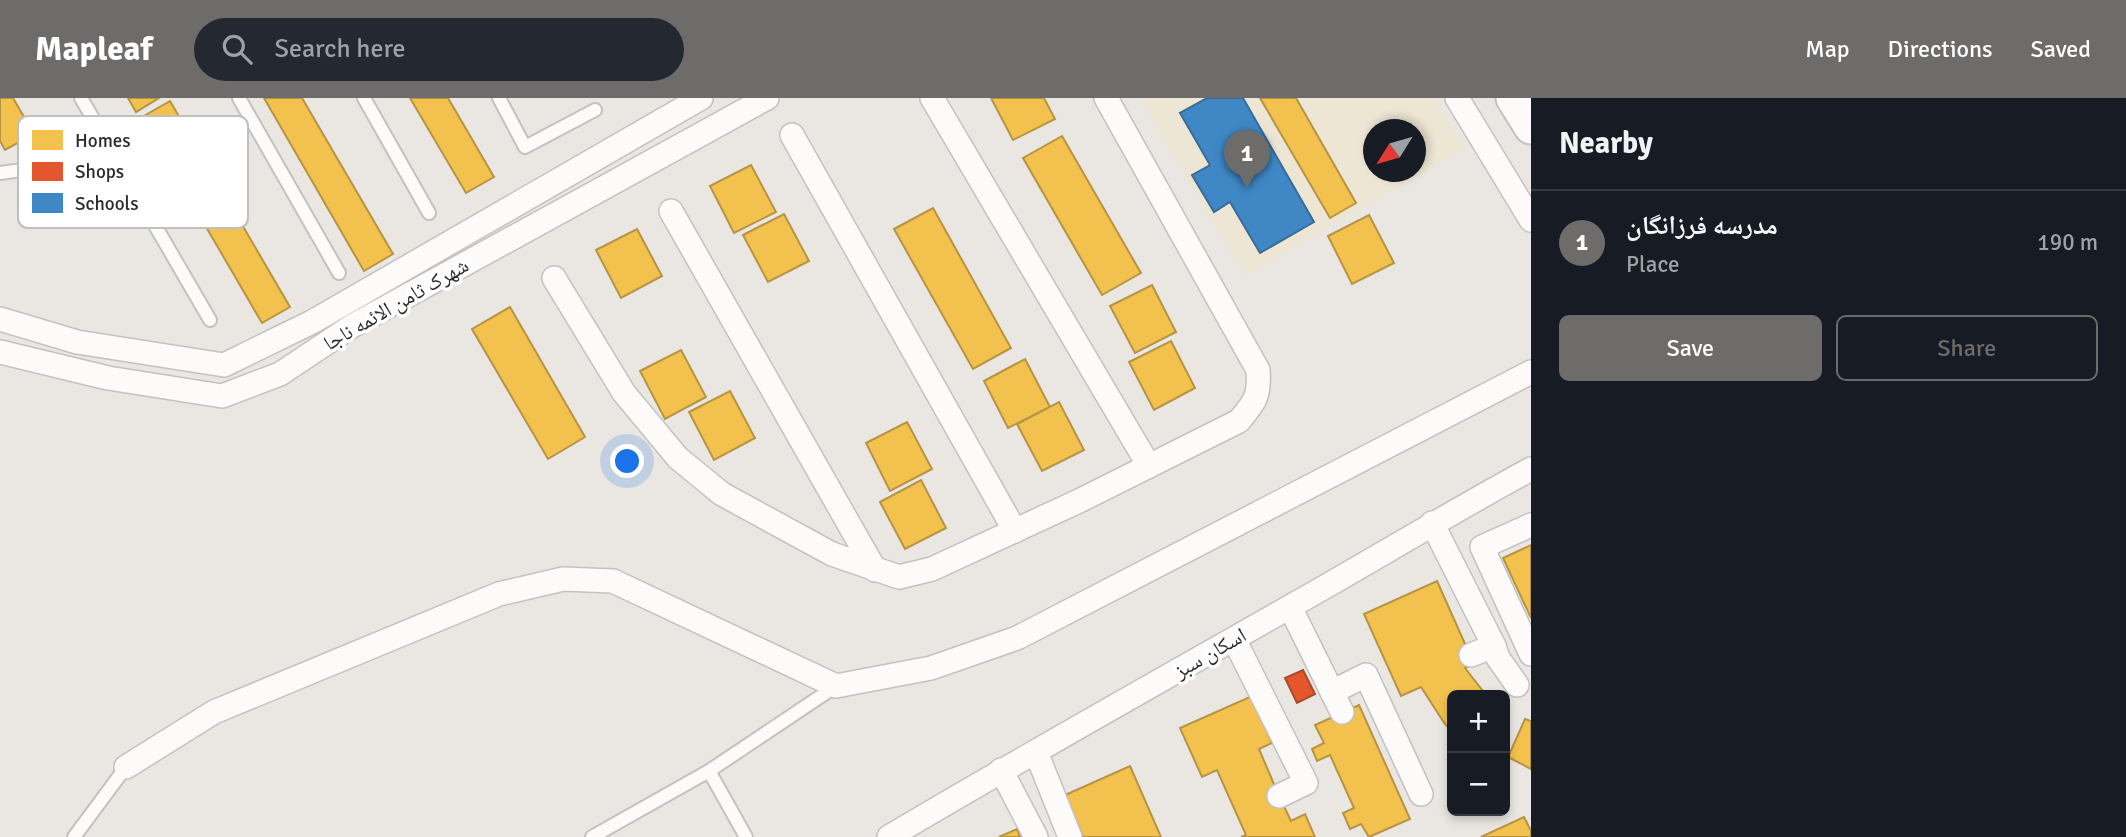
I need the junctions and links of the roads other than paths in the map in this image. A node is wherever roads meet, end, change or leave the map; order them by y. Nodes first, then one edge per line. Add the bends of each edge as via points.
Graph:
1 (81, 98) edge
2 (239, 98) edge
3 (364, 98) edge
4 (499, 98) edge
5 (701, 98) edge
6 (767, 98) edge
7 (932, 98) edge
8 (1106, 98) edge
9 (1457, 98) edge
10 (1513, 98) edge
11 (595, 110) dead end
12 (92, 116) edge
13 (1531, 127) edge
14 (792, 135) dead end
15 (601, 155) junction
16 (18, 171) edge
17 (0, 173) edge
18 (615, 182) junction
19 (671, 211) dead end
20 (429, 213) dead end
21 (1531, 220) edge
22 (157, 228) edge
23 (339, 274) dead end
24 (554, 278) dead end
25 (327, 313) junction
26 (0, 318) edge
27 (210, 320) dead end
28 (341, 334) junction
29 (96, 345) junction
30 (0, 352) edge
31 (1531, 372) edge
32 (89, 373) junction
33 (1149, 466) junction
34 (1531, 469) edge
35 (1432, 523) junction
36 (1531, 525) edge
37 (1015, 531) junction
38 (875, 570) junction
39 (1290, 607) junction
40 (1234, 639) junction
41 (1494, 646) junction
42 (1531, 654) edge
43 (1471, 655) dead end
44 (1517, 685) dead end
45 (836, 686) junction
46 (1036, 752) junction
47 (126, 767) joint
48 (1001, 770) junction
49 (709, 771) junction
50 (1421, 793) dead end
51 (1279, 796) dead end
52 (74, 837) edge
53 (592, 837) edge
54 (746, 837) edge
55 (889, 837) edge
56 (1036, 837) edge
57 (1070, 837) edge

1 - 12 lane
2 - 23 lane
3 - 20 lane
4 - 11 lane via 525,147
5 - 15 street, شهرک ثامن الائمه ناجا
6 - 18 street, شهرک ثامن الائمه ناجا
7 - 33 street
8 - 33 street via 1258,370 1255,402 1239,421
9 - 21 street
10 - 13 main road
14 - 37 street
15 - 18 street
15 - 25 street, شهرک ثامن الائمه ناجا
16 - 17 lane
18 - 28 street, شهرک ثامن الائمه ناجا
19 - 38 street
22 - 27 lane
24 - 38 street via 624,393 678,458 722,494 832,554
25 - 28 street
25 - 29 street, شهرک ثامن الائمه ناجا via 224,365
26 - 29 street, شهرک ثامن الائمه ناجا
28 - 32 street, شهرک ثامن الائمه ناجا via 280,374 222,396
29 - 32 street
30 - 32 street, شهرک ثامن الائمه ناجا
31 - 45 street via 1017,638 931,668
33 - 37 street
34 - 35 street, اسکان سبز
35 - 39 street, اسکان سبز
35 - 41 street
36 - 42 street via 1482,547
37 - 38 street via 932,569 899,577
39 - 40 street, اسکان سبز
39 - 50 street via 1337,702 1366,675
40 - 46 street, اسکان سبز
40 - 51 street via 1306,783
41 - 43 street
41 - 44 street
45 - 47 street via 613,581 563,579 499,593 214,712
45 - 49 lane
46 - 48 street, اسکان سبز
46 - 57 street
47 - 52 lane
48 - 55 street, اسکان سبز
48 - 56 street
49 - 53 lane
49 - 54 lane

